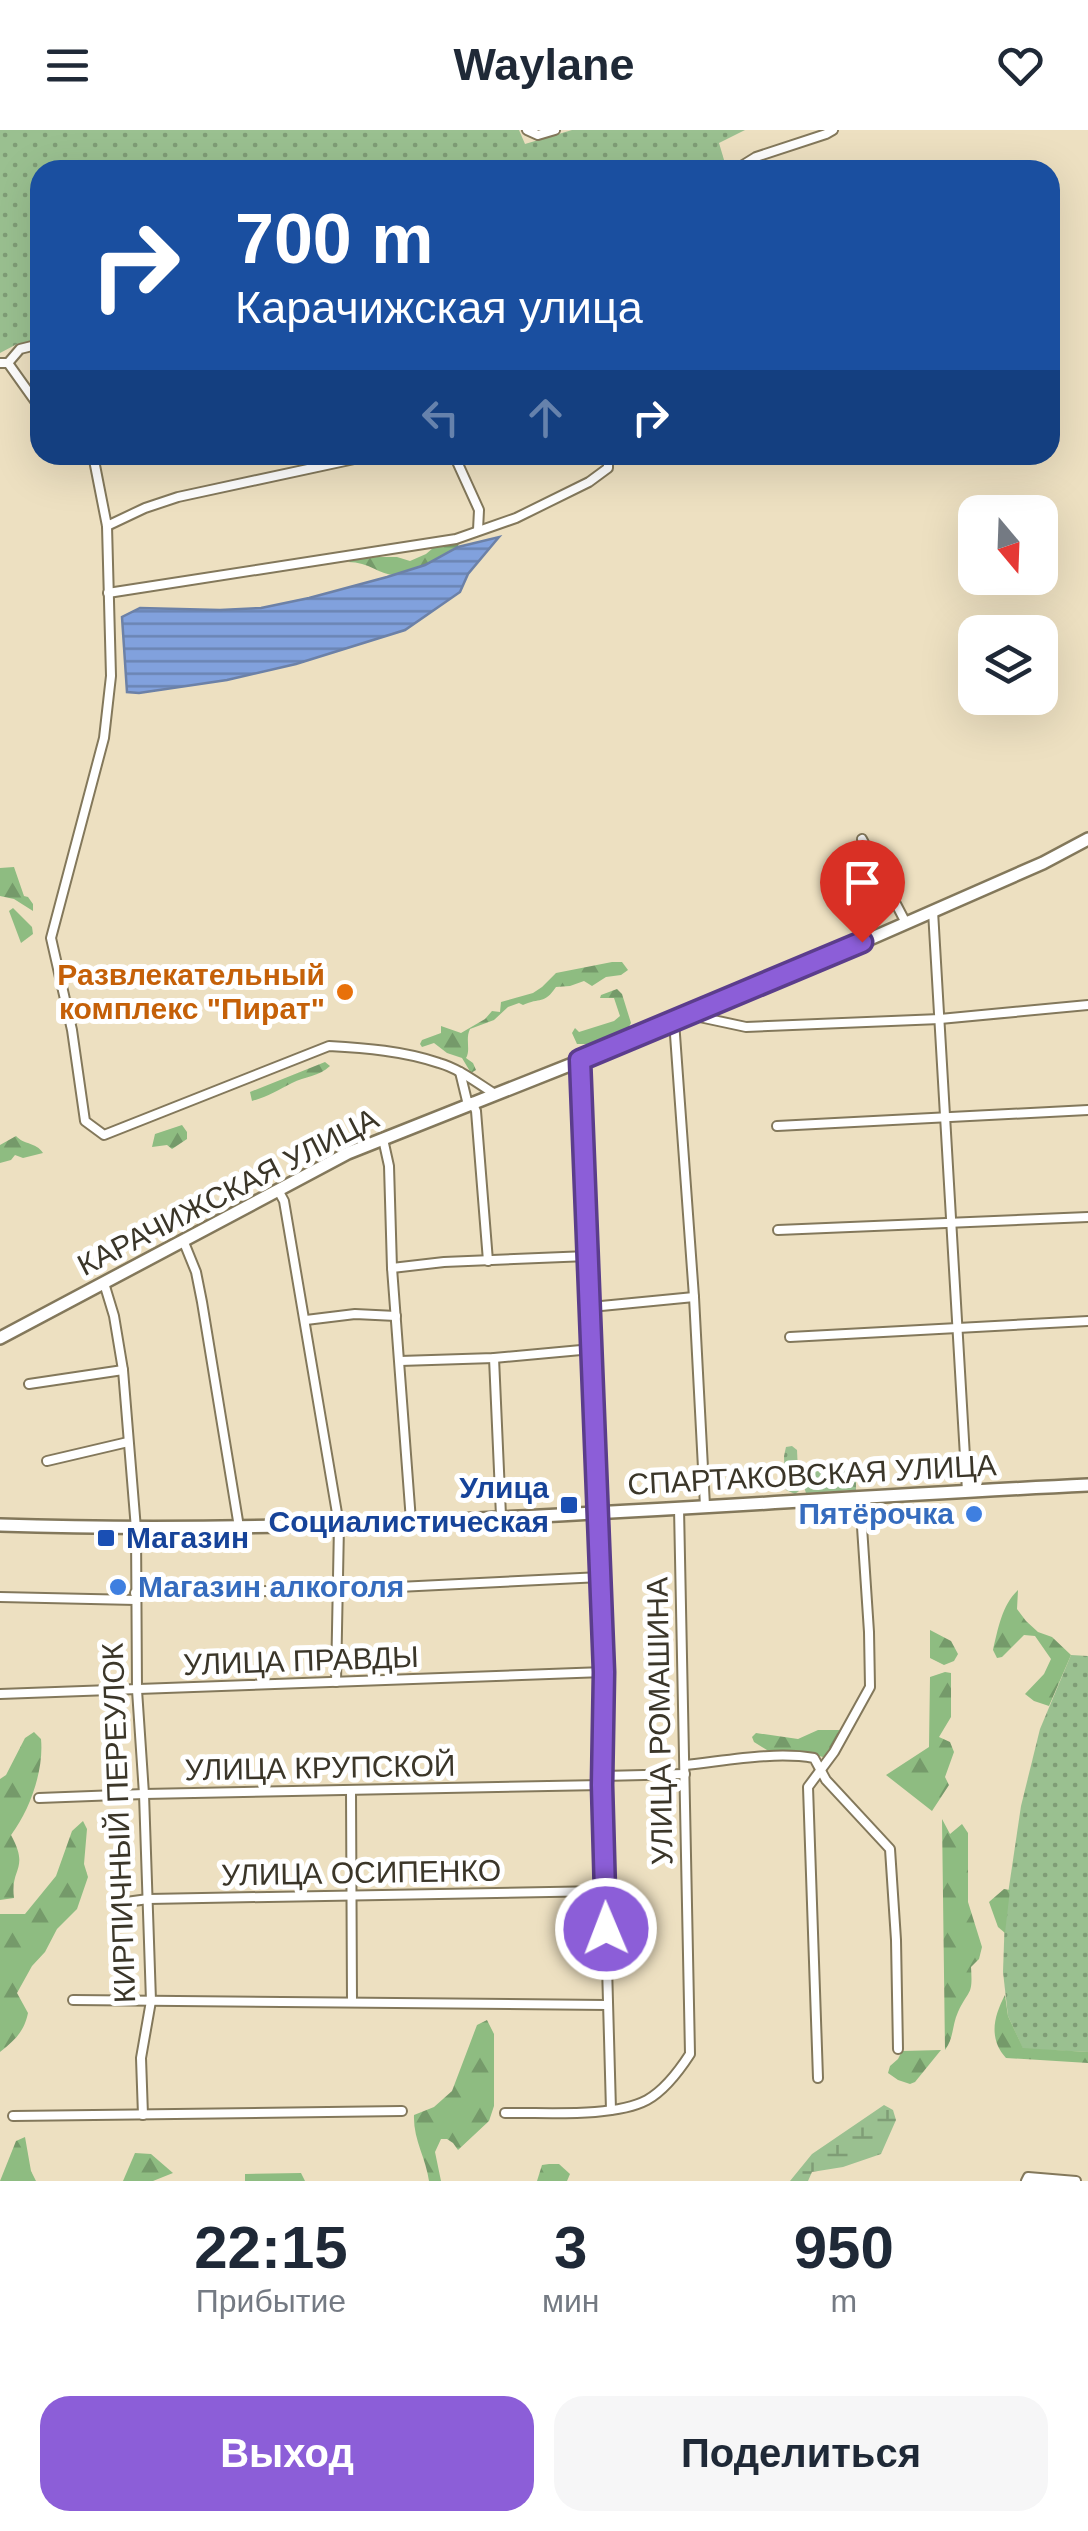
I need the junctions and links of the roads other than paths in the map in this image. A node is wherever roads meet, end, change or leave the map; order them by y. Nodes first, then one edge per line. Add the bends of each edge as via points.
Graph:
1 (527, 130) edge
2 (555, 130) edge
3 (833, 130) edge
4 (751, 160) edge
5 (30, 346) edge
6 (4, 363) edge
7 (30, 396) edge
8 (94, 465) edge
9 (325, 465) edge
10 (459, 465) edge
11 (608, 465) edge
12 (107, 526) junction
13 (478, 530) junction
14 (108, 592) junction
15 (862, 838) dead end
16 (1088, 840) edge
17 (933, 910) junction
18 (906, 922) junction
19 (1088, 1005) edge
20 (690, 1015) junction
21 (940, 1018) junction
22 (674, 1021) junction
23 (580, 1060) junction
24 (460, 1072) junction
25 (495, 1094) junction
26 (470, 1103) junction
27 (1088, 1110) edge
28 (945, 1119) junction
29 (777, 1126) dead end
30 (383, 1139) junction
31 (278, 1190) junction
32 (1088, 1216) edge
33 (950, 1222) junction
34 (778, 1230) dead end
35 (183, 1240) junction
36 (588, 1256) junction
37 (488, 1260) junction
38 (392, 1268) junction
39 (104, 1283) junction
40 (694, 1297) junction
41 (591, 1307) junction
42 (396, 1316) junction
43 (306, 1320) junction
44 (1088, 1322) edge
45 (956, 1330) junction
46 (790, 1337) dead end
47 (0, 1338) edge
48 (592, 1349) junction
49 (494, 1358) junction
50 (400, 1361) junction
51 (122, 1370) junction
52 (28, 1384) dead end
53 (128, 1442) junction
54 (48, 1461) dead end
55 (1088, 1485) edge
56 (967, 1490) junction
57 (860, 1497) junction
58 (705, 1506) junction
59 (679, 1508) junction
60 (598, 1512) junction
61 (501, 1516) junction
62 (411, 1521) junction
63 (0, 1525) edge
64 (339, 1525) junction
65 (239, 1527) junction
66 (136, 1529) junction
67 (601, 1577) junction
68 (337, 1590) junction
69 (0, 1597) edge
70 (135, 1597) junction
71 (604, 1672) junction
72 (336, 1682) junction
73 (138, 1690) junction
74 (0, 1694) edge
75 (685, 1769) junction
76 (821, 1769) junction
77 (602, 1780) junction
78 (351, 1791) junction
79 (144, 1794) junction
80 (39, 1798) dead end
81 (605, 1891) junction
82 (352, 1896) junction
83 (148, 1900) junction
84 (119, 1903) dead end
85 (73, 2000) dead end
86 (151, 2001) junction
87 (352, 2002) junction
88 (606, 2005) junction
89 (898, 2049) dead end
90 (818, 2078) dead end
91 (611, 2110) junction
92 (402, 2111) dead end
93 (505, 2112) dead end
94 (142, 2115) junction
95 (12, 2116) dead end
96 (1027, 2179) edge
97 (1076, 2181) edge

1 - 2 street
3 - 4 street
5 - 6 street
6 - 7 street
8 - 12 street
9 - 12 street via 178,496
10 - 13 street via 479,510
11 - 13 street via 590,482
12 - 14 street
13 - 14 street via 414,547
14 - 24 street via 111,676 104,738 51,938 85,1122 104,1135 329,1046 440,1062
15 - 18 street
16 - 17 main road, КАРАЧИЖСКАЯ УЛИЦА
17 - 18 main road, КАРАЧИЖСКАЯ УЛИЦА
17 - 21 street
18 - 20 main road, КАРАЧИЖСКАЯ УЛИЦА
19 - 21 street
20 - 21 street via 746,1027
20 - 22 main road, КАРАЧИЖСКАЯ УЛИЦА
21 - 28 street
22 - 23 main road, КАРАЧИЖСКАЯ УЛИЦА
22 - 40 street
23 - 25 main road, КАРАЧИЖСКАЯ УЛИЦА
23 - 36 street
24 - 25 street
24 - 26 street
25 - 26 main road, КАРАЧИЖСКАЯ УЛИЦА
26 - 30 main road, КАРАЧИЖСКАЯ УЛИЦА
26 - 37 street via 476,1111
27 - 28 street
28 - 29 street
28 - 33 street
30 - 31 main road, КАРАЧИЖСКАЯ УЛИЦА
30 - 38 street
31 - 35 main road, КАРАЧИЖСКАЯ УЛИЦА
31 - 43 street
32 - 33 street
33 - 34 street
33 - 45 street
35 - 39 main road, КАРАЧИЖСКАЯ УЛИЦА
35 - 65 street via 202,1302
36 - 37 street
36 - 41 street
37 - 38 street
38 - 42 street
39 - 47 main road, КАРАЧИЖСКАЯ УЛИЦА
39 - 51 street, КИРПИЧНЫЙ ПЕРЕУЛОК
40 - 41 street
40 - 58 street
41 - 48 street
42 - 43 street
42 - 50 street
43 - 64 street
44 - 45 street
45 - 46 street
45 - 56 street
48 - 49 street
48 - 60 street
49 - 50 street
49 - 61 street
50 - 62 street
51 - 52 street
51 - 53 street, КИРПИЧНЫЙ ПЕРЕУЛОК
53 - 54 street
53 - 66 street, КИРПИЧНЫЙ ПЕРЕУЛОК
55 - 56 main road, СПАРТАКОВСКАЯ УЛИЦА
56 - 57 main road, СПАРТАКОВСКАЯ УЛИЦА
57 - 58 main road, СПАРТАКОВСКАЯ УЛИЦА
57 - 76 street via 870,1687
58 - 59 main road, СПАРТАКОВСКАЯ УЛИЦА
59 - 60 main road, СПАРТАКОВСКАЯ УЛИЦА
59 - 75 street, УЛИЦА РОМАШИНА
60 - 61 main road, СПАРТАКОВСКАЯ УЛИЦА
60 - 67 street
61 - 62 main road, СПАРТАКОВСКАЯ УЛИЦА
62 - 64 main road, СПАРТАКОВСКАЯ УЛИЦА
63 - 66 main road, СПАРТАКОВСКАЯ УЛИЦА
64 - 65 main road, СПАРТАКОВСКАЯ УЛИЦА
64 - 68 street
65 - 66 main road, СПАРТАКОВСКАЯ УЛИЦА
66 - 70 street, КИРПИЧНЫЙ ПЕРЕУЛОК
67 - 68 street
67 - 71 street
68 - 70 street
68 - 72 street
69 - 70 street
70 - 73 street, КИРПИЧНЫЙ ПЕРЕУЛОК
71 - 72 street, УЛИЦА ПРАВДЫ
71 - 77 street
72 - 73 street, УЛИЦА ПРАВДЫ
73 - 74 street, УЛИЦА ПРАВДЫ
73 - 79 street, КИРПИЧНЫЙ ПЕРЕУЛОК
75 - 76 street, УЛИЦА КРУПСКОЙ via 802,1756 814,1758
75 - 77 street, УЛИЦА КРУПСКОЙ
75 - 91 street, УЛИЦА РОМАШИНА via 690,2054 645,2101
76 - 89 street via 890,1848
76 - 90 street via 808,1787
77 - 78 street, УЛИЦА КРУПСКОЙ
77 - 81 street
78 - 79 street, УЛИЦА КРУПСКОЙ
78 - 82 street
79 - 80 street, УЛИЦА КРУПСКОЙ
79 - 83 street, КИРПИЧНЫЙ ПЕРЕУЛОК
81 - 82 street, УЛИЦА ОСИПЕНКО
81 - 88 street
82 - 83 street, УЛИЦА ОСИПЕНКО
82 - 87 street
83 - 84 street, УЛИЦА ОСИПЕНКО
83 - 86 street, КИРПИЧНЫЙ ПЕРЕУЛОК
85 - 86 street
86 - 87 street
86 - 94 street, КИРПИЧНЫЙ ПЕРЕУЛОК via 141,2058
87 - 88 street
88 - 91 street
91 - 93 street
92 - 94 street
94 - 95 street
96 - 97 street

